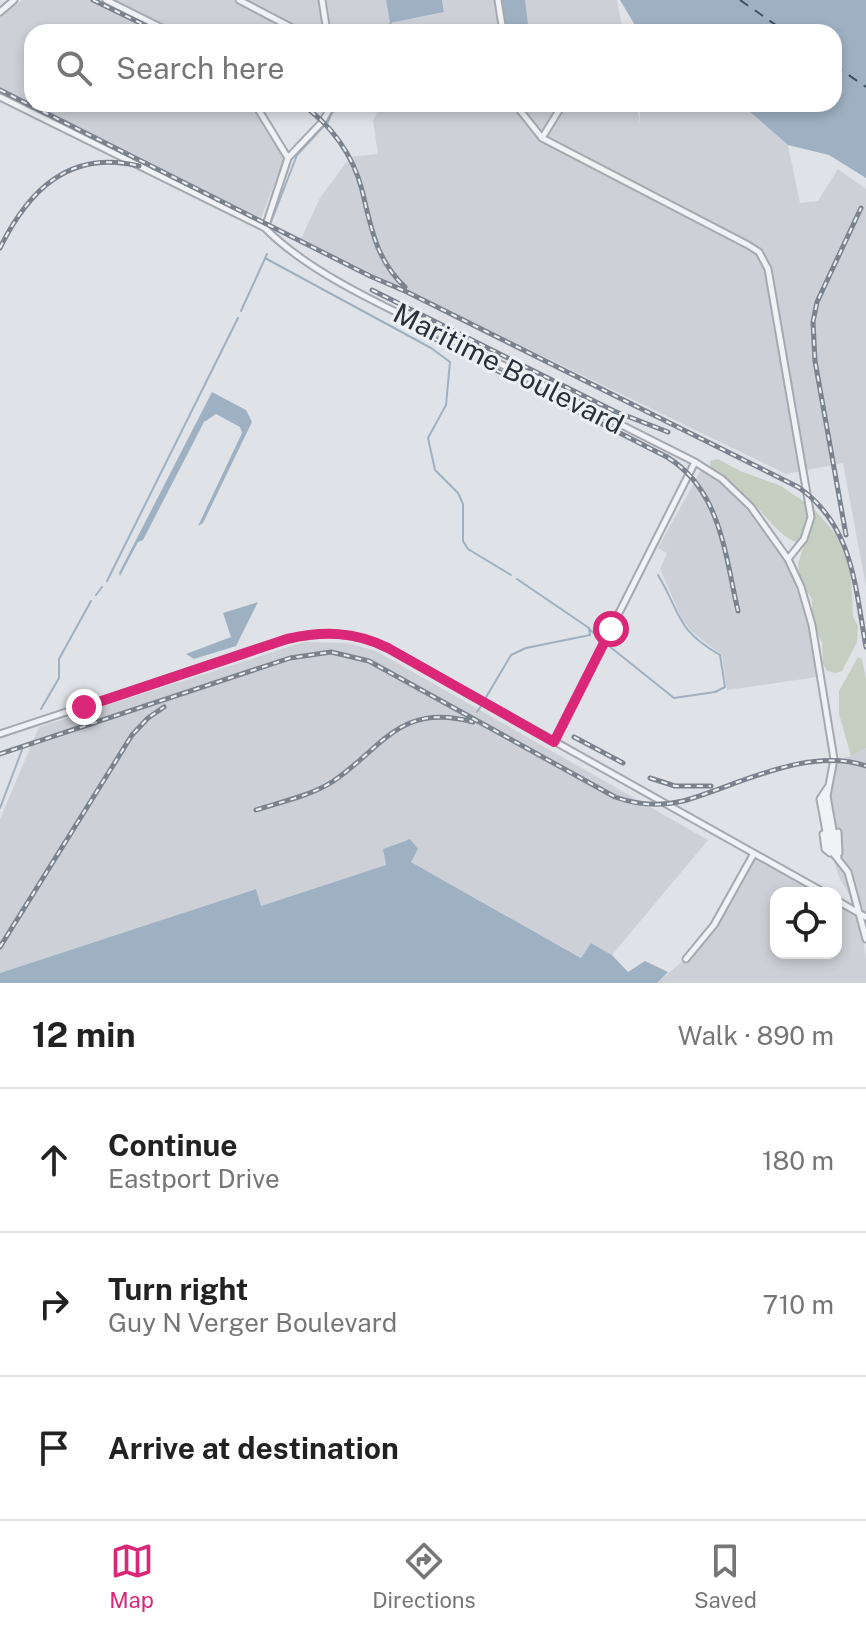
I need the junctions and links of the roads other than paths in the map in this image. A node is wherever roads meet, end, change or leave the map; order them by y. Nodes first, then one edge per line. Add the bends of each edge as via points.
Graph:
1 (14, 0) edge
2 (106, 0) edge
3 (239, 0) edge
4 (322, 0) edge
5 (498, 0) edge
6 (0, 12) edge
7 (154, 24) edge
8 (285, 24) edge
9 (326, 24) edge
10 (502, 24) edge
11 (0, 97) edge
12 (24, 109) edge
13 (30, 112) edge
14 (260, 112) edge
15 (327, 112) edge
16 (521, 112) edge
17 (558, 112) edge
18 (542, 138) junction
19 (288, 158) junction
20 (265, 228) junction
21 (695, 462) junction
22 (788, 559) junction
23 (0, 734) edge
24 (554, 742) junction
25 (828, 786) junction
26 (753, 855) junction
27 (838, 858) junction
28 (814, 887) edge
29 (842, 903) edge
30 (864, 916) edge
31 (866, 939) edge
32 (686, 959) dead end

1 - 6 street
2 - 7 street
3 - 8 street
4 - 9 street
5 - 10 street
11 - 12 street, Maritime Boulevard
13 - 20 street, Maritime Boulevard
14 - 19 street
15 - 19 street
16 - 18 street
17 - 18 street
18 - 22 street via 748,245 766,263 811,517 804,539
19 - 20 street
20 - 21 street, Maritime Boulevard via 332,277
21 - 22 street, Maritime Boulevard via 751,507
21 - 24 street
22 - 25 street, Maritime Boulevard via 815,642 834,759
23 - 24 street via 287,639 343,633 377,643
24 - 26 street
25 - 27 street, Maritime Boulevard via 841,849
25 - 27 street, Maritime Boulevard via 820,799 829,848
26 - 28 street
26 - 32 street via 714,925
27 - 30 street, Maritime Boulevard
29 - 30 street
30 - 31 street, Maritime Boulevard

